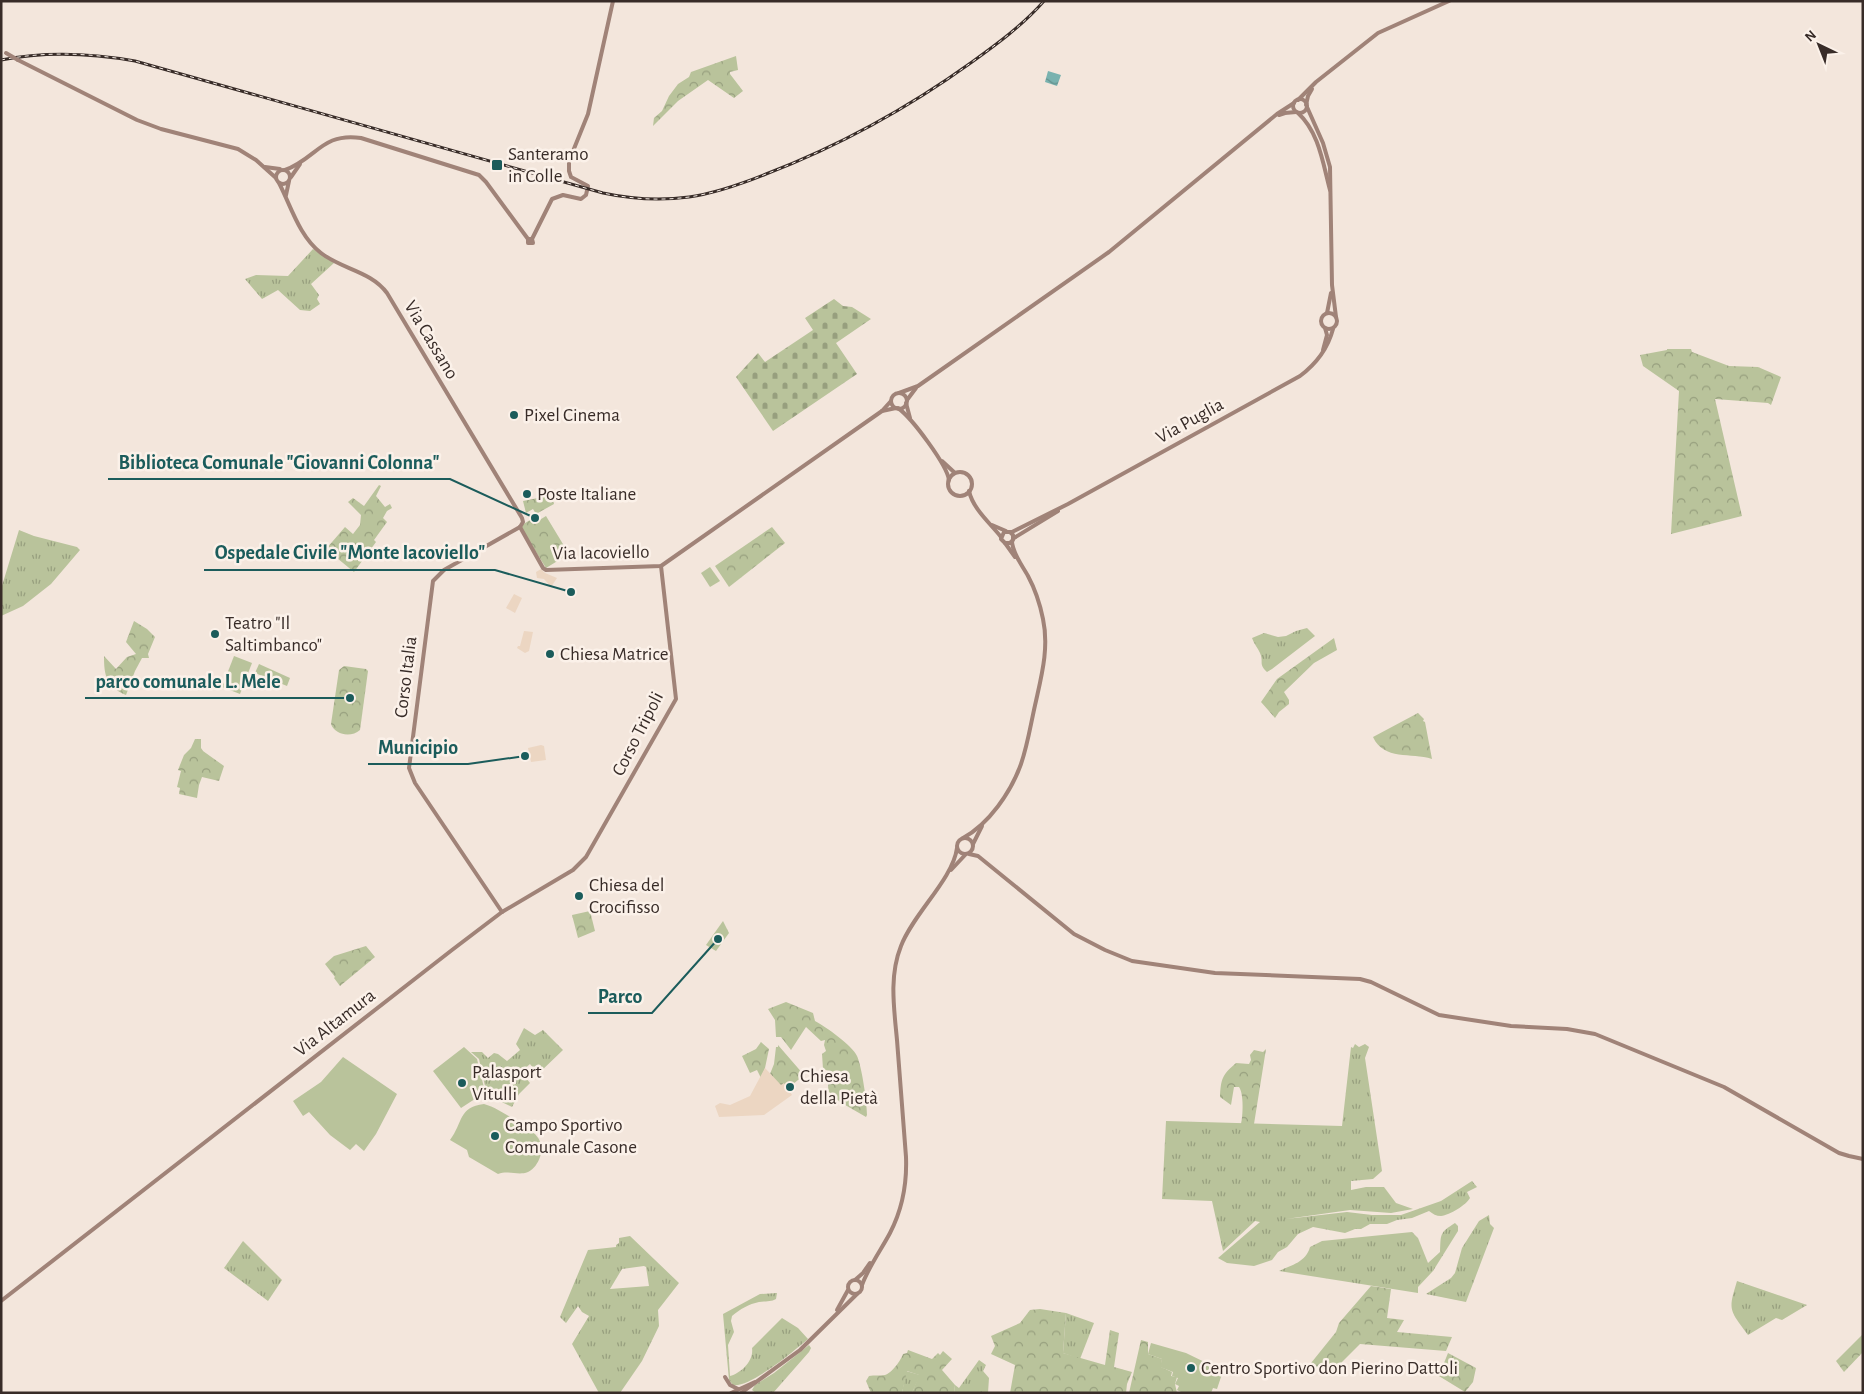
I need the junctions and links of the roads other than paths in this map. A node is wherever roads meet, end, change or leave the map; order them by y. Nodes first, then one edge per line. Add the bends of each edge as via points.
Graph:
1 (613, 1) edge
2 (1449, 1) edge
3 (1, 51) edge
4 (1330, 72) junction
5 (1296, 102) junction
6 (1306, 106) junction
7 (1298, 113) junction
8 (1265, 125) junction
9 (301, 162) junction
10 (265, 167) junction
11 (283, 170) junction
12 (276, 178) junction
13 (289, 180) junction
14 (279, 182) junction
15 (286, 196) junction
16 (1332, 197) junction
17 (1332, 285) junction
18 (1327, 313) junction
19 (1336, 317) junction
20 (1324, 328) junction
21 (1333, 329) junction
22 (1320, 356) junction
23 (918, 386) junction
24 (899, 393) junction
25 (891, 401) junction
26 (906, 402) junction
27 (897, 408) junction
28 (882, 411) junction
29 (911, 420) junction
30 (936, 454) junction
31 (955, 474) junction
32 (949, 480) junction
33 (970, 490) junction
34 (964, 495) junction
35 (1068, 504) junction
36 (978, 508) junction
37 (986, 518) junction
38 (520, 528) junction
39 (1008, 532) junction
40 (1001, 537) junction
41 (1013, 540) junction
42 (1005, 543) junction
43 (1021, 564) junction
44 (661, 566) junction
45 (988, 817) junction
46 (963, 838) junction
47 (973, 845) junction
48 (957, 848) junction
49 (968, 854) junction
50 (981, 859) junction
51 (564, 876) joint
52 (944, 877) junction
53 (502, 912) junction
54 (1863, 1159) edge
55 (882, 1248) junction
56 (855, 1280) junction
57 (862, 1285) junction
58 (848, 1288) junction
59 (857, 1294) junction
60 (1, 1301) edge
61 (829, 1322) junction
62 (726, 1377) dead end
63 (740, 1391) edge
64 (731, 1393) edge

1 - 9 main road via 586,120 569,163 571,177 588,186 586,195 581,199 563,195 554,197 530,239 486,182 476,174 356,138 330,140
2 - 4 main road via 1378,34
3 - 10 main road, bridge via 137,120 232,146
4 - 5 main road
4 - 6 main road via 1311,90
5 - 6 main road via 1304,101
5 - 7 main road via 1293,108
5 - 8 main road
6 - 7 main road via 1304,112
6 - 16 main road via 1328,158
7 - 8 main road via 1281,114
7 - 16 main road via 1307,122 1316,141
8 - 23 main road via 1117,246
9 - 11 main road
9 - 13 main road
10 - 11 main road
10 - 12 main road
11 - 12 main road
11 - 13 main road via 288,172
12 - 14 main road
13 - 14 main road
13 - 15 main road
14 - 15 main road, Via Cassano
15 - 38 main road, Via Cassano via 305,235 317,250 382,286 523,520
16 - 17 main road
17 - 18 main road
17 - 19 main road
18 - 19 main road
18 - 20 main road via 1321,321
19 - 21 main road via 1337,324
20 - 21 main road
20 - 22 main road via 1327,337
21 - 22 main road, Via Puglia
22 - 35 main road, Via Puglia via 1300,376
23 - 24 main road
23 - 26 main road
24 - 25 main road via 893,395
24 - 26 main road via 904,395
25 - 27 main road
25 - 28 main road
26 - 27 main road
26 - 29 main road
27 - 28 main road
27 - 29 main road
28 - 44 main road
29 - 30 main road
30 - 31 main road
30 - 32 main road
31 - 32 main road
31 - 33 main road via 969,477
32 - 34 main road via 952,493
33 - 34 main road
33 - 36 main road
34 - 36 main road
35 - 39 main road, Via Puglia
35 - 41 main road, Via Puglia
36 - 37 main road
37 - 39 main road via 994,527
37 - 40 main road
38 - 44 main road, Via Iacoviello via 543,568 549,570
38 - 53 main road, Corso Italia via 444,570 433,581 409,768 414,783
39 - 40 main road
39 - 41 main road
40 - 42 main road
41 - 42 main road
41 - 43 main road
42 - 43 main road
43 - 45 main road via 1039,604 1045,628 1045,653 1022,762 1010,787
44 - 51 main road, Corso Tripoli via 676,699 593,846 586,857
45 - 46 main road
45 - 47 main road
46 - 47 main road
46 - 48 main road
47 - 49 main road
47 - 50 main road
48 - 49 main road
48 - 52 main road
49 - 50 main road
49 - 52 main road
50 - 54 main road via 1074,934 1132,961 1215,972 1360,979 1440,1015 1595,1034 1724,1087 1839,1153
51 - 53 main road, Via Altamura
52 - 55 main road via 904,938 894,967 906,1173 900,1209
53 - 60 main road, Via Altamura
55 - 56 main road
55 - 57 main road
56 - 57 main road
56 - 58 main road
57 - 59 main road via 861,1292
58 - 59 main road
58 - 61 main road
59 - 61 main road
61 - 63 main road via 794,1355
62 - 63 main road via 730,1385
63 - 64 main road

